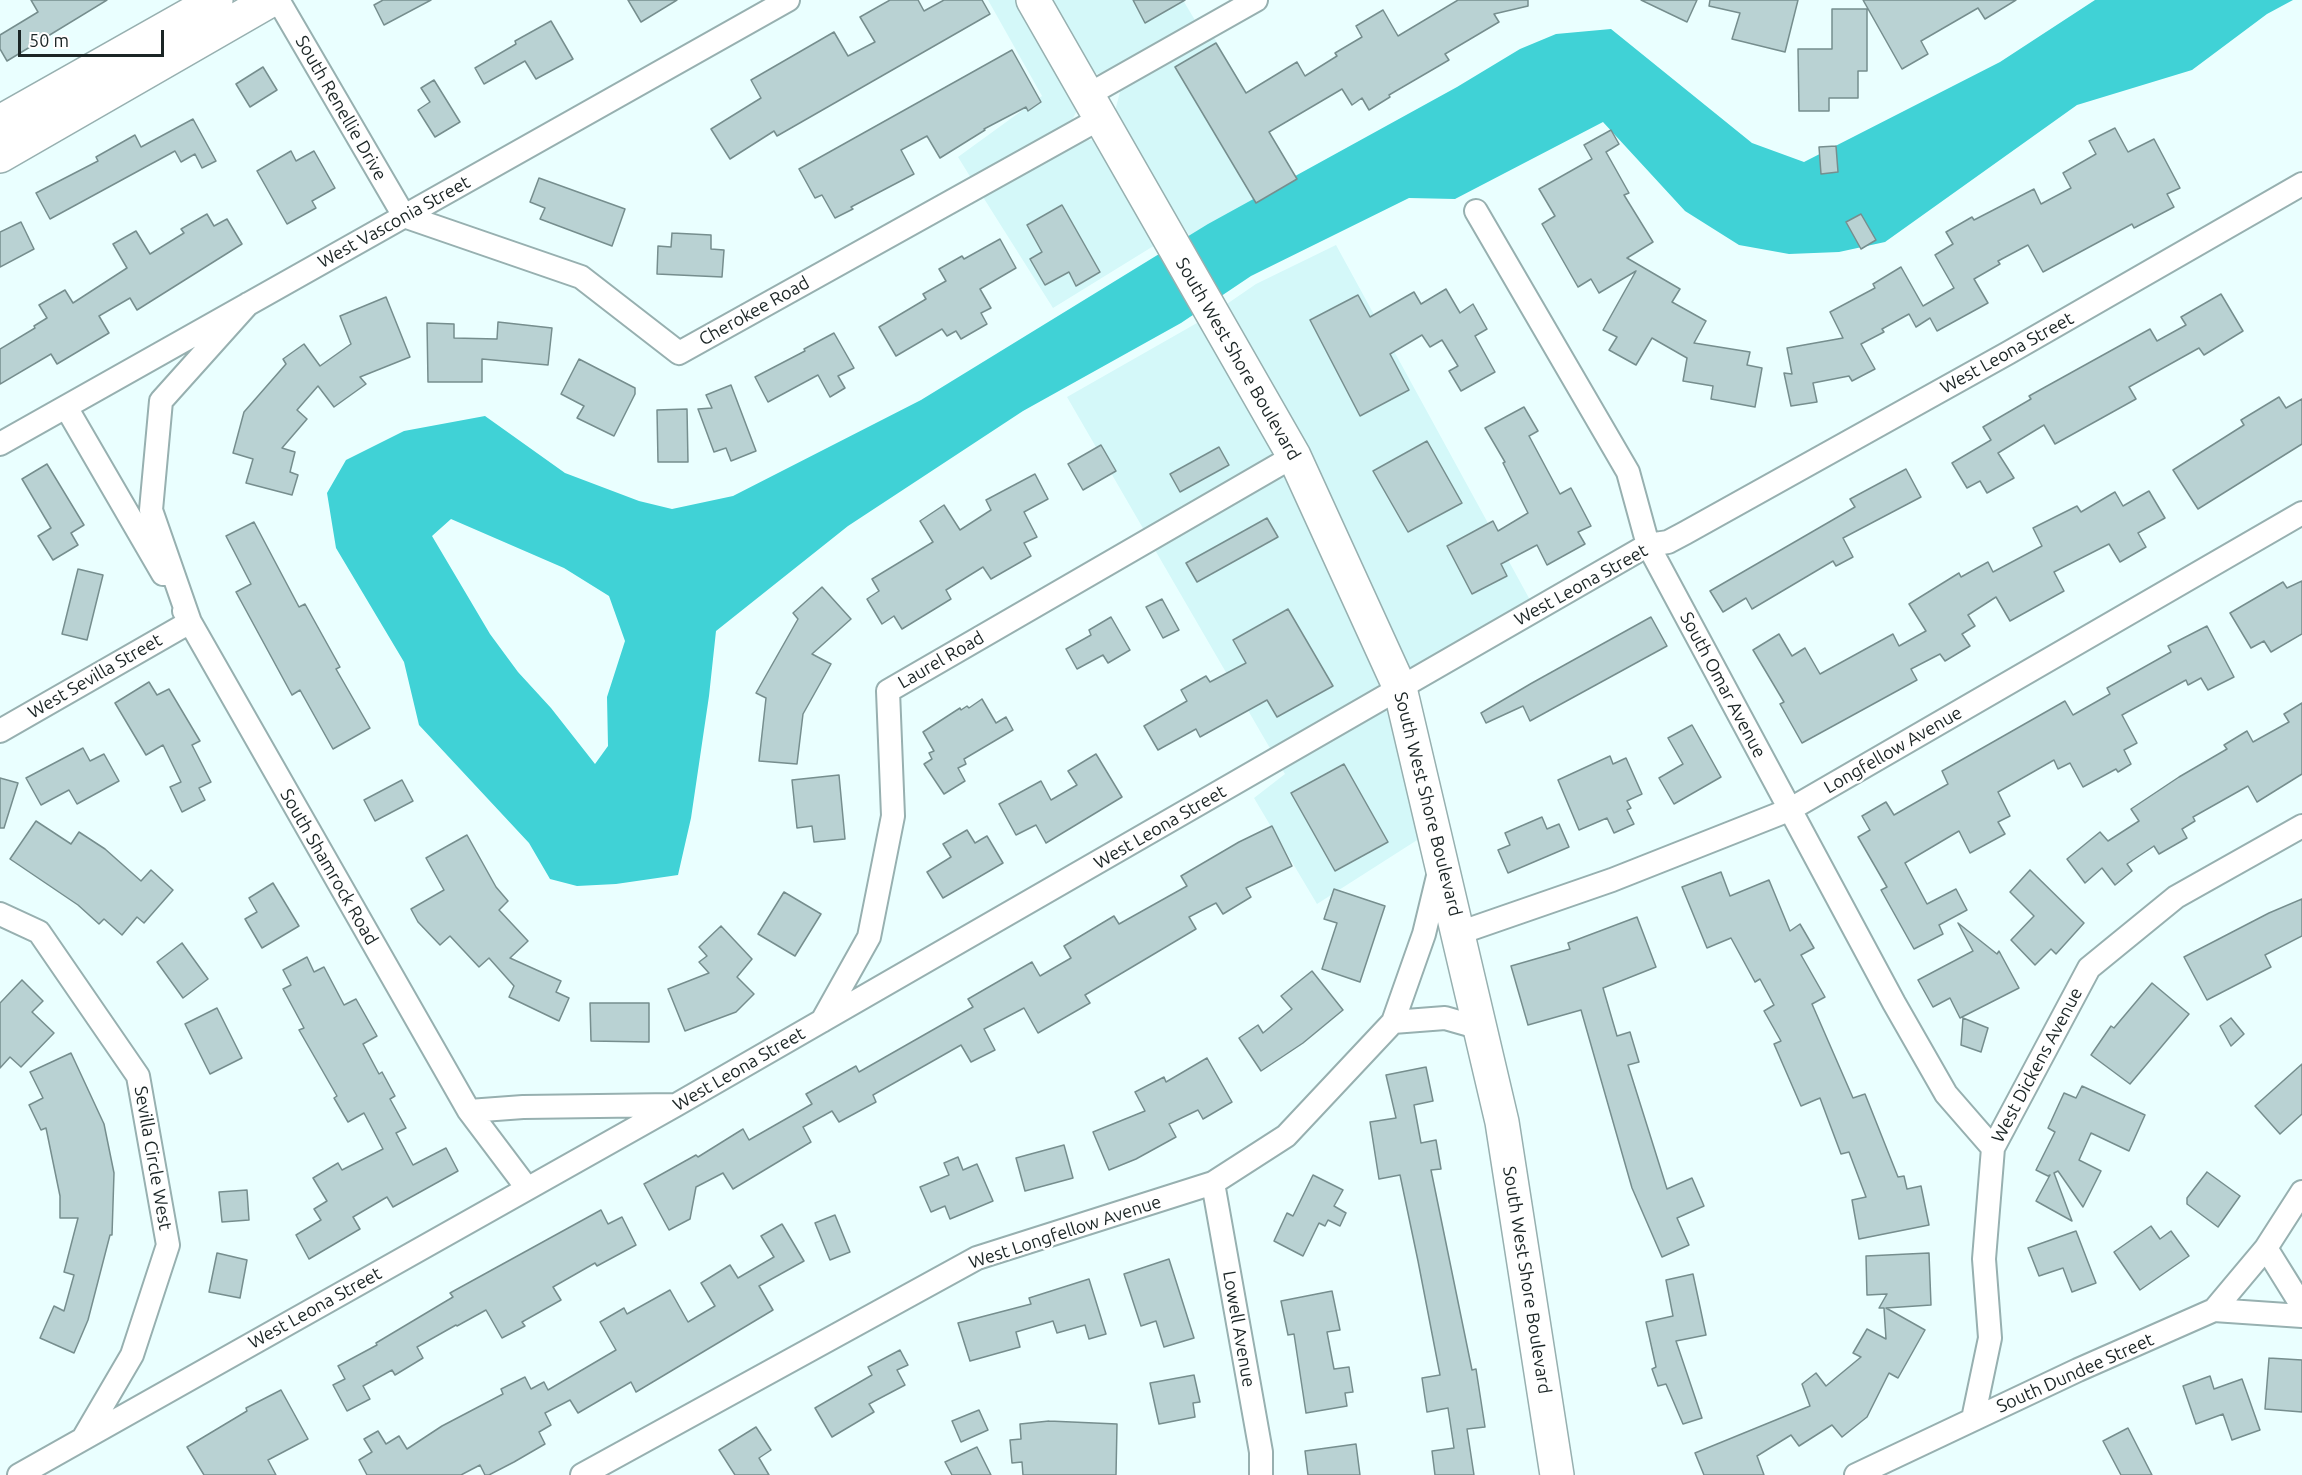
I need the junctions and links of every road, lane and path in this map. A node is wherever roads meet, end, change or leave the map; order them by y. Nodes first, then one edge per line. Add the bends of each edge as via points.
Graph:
1 (216, 0) edge
2 (271, 0) edge
3 (278, 0) edge
4 (788, 0) edge
5 (1033, 0) edge
6 (1256, 0) edge
7 (1095, 107) junction
8 (0, 122) edge
9 (0, 156) edge
10 (2302, 184) edge
11 (1476, 211) dead end
12 (404, 216) junction
13 (248, 304) junction
14 (66, 407) junction
15 (0, 444) edge
16 (1294, 456) junction
17 (2302, 513) edge
18 (1648, 545) junction
19 (190, 622) junction
20 (1400, 688) junction
21 (0, 731) edge
22 (1789, 810) junction
23 (2302, 826) edge
24 (1442, 860) junction
25 (0, 914) edge
26 (1459, 933) junction
27 (822, 1022) junction
28 (1393, 1022) junction
29 (1480, 1028) junction
30 (676, 1105) junction
31 (469, 1111) junction
32 (1993, 1148) junction
33 (1213, 1183) junction
34 (527, 1188) junction
35 (2302, 1192) edge
36 (2266, 1248) junction
37 (2302, 1306) edge
38 (2214, 1310) junction
39 (2302, 1316) edge
40 (1973, 1419) junction
41 (83, 1438) junction
42 (19, 1475) edge
43 (582, 1475) edge
44 (1261, 1475) edge
45 (1557, 1475) edge
46 (1856, 1475) edge

1 - 8 street
2 - 9 street
3 - 12 street, South Renellie Drive
4 - 12 street, West Vasconia Street
5 - 7 street, South West Shore Boulevard
6 - 7 street
7 - 12 street, Cherokee Road via 679,353 581,277
7 - 16 street, South West Shore Boulevard
10 - 18 street, West Leona Street via 1695,528 1668,542
11 - 18 street, South Omar Avenue via 1628,472
12 - 13 street, West Vasconia Street
13 - 14 street, West Vasconia Street
13 - 19 street, South Shamrock Road via 161,401 151,510
14 - 15 street, West Vasconia Street
14 - 19 street, South Shamrock Road
16 - 20 street, South West Shore Boulevard
16 - 27 street, Laurel Road via 888,691 893,816 869,937
17 - 22 street, Longfellow Avenue
18 - 20 street, West Leona Street
18 - 22 street, South Omar Avenue
19 - 21 street, West Sevilla Street
19 - 31 street, South Shamrock Road
20 - 24 street, South West Shore Boulevard
20 - 27 street, West Leona Street
22 - 26 street, Longfellow Avenue via 1612,880
22 - 32 street, South Omar Avenue via 1946,1094
23 - 32 street, West Dickens Avenue via 2176,897 2089,968
24 - 26 street, South West Shore Boulevard
24 - 28 street, West Longfellow Avenue via 1424,934
25 - 41 street, Sevilla Circle West via 39,932 138,1076 168,1245 132,1354
26 - 29 street, South West Shore Boulevard
27 - 30 street, West Leona Street
28 - 29 street via 1445,1018
28 - 33 street, West Longfellow Avenue via 1286,1136
29 - 45 street, South West Shore Boulevard via 1502,1122
30 - 31 street
30 - 34 street, West Leona Street
31 - 34 street, South Shamrock Road
32 - 40 street, West Dickens Avenue via 1984,1259 1990,1338
33 - 43 street, West Longfellow Avenue via 977,1258
33 - 44 street, Lowell Avenue via 1261,1452
34 - 41 street, West Leona Street
35 - 36 street
36 - 37 street
36 - 38 street
38 - 39 street, South Dundee Street
38 - 40 street, South Dundee Street
40 - 46 street, South Dundee Street
41 - 42 street, West Leona Street

